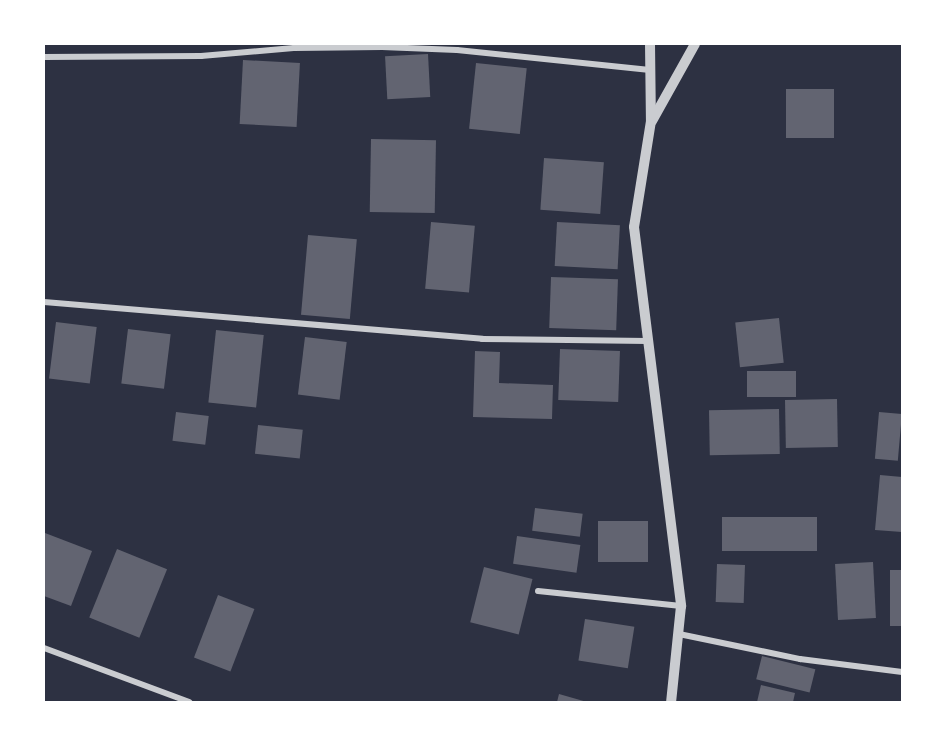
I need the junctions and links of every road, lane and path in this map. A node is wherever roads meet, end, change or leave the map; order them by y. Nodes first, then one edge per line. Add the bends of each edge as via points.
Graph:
1 (650, 44) edge
2 (695, 44) edge
3 (44, 57) edge
4 (650, 70) junction
5 (651, 121) junction
6 (44, 302) edge
7 (648, 341) junction
8 (538, 591) dead end
9 (681, 606) junction
10 (679, 634) junction
11 (44, 648) edge
12 (903, 672) edge
13 (189, 702) edge
14 (671, 702) edge

1 - 4 street
2 - 5 street
3 - 4 street via 201,56 294,48 382,47 457,50
4 - 5 street
5 - 7 street via 634,227
6 - 7 street via 482,339
7 - 9 street
8 - 9 street
9 - 10 street
10 - 12 street via 800,659
10 - 14 street
11 - 13 street

